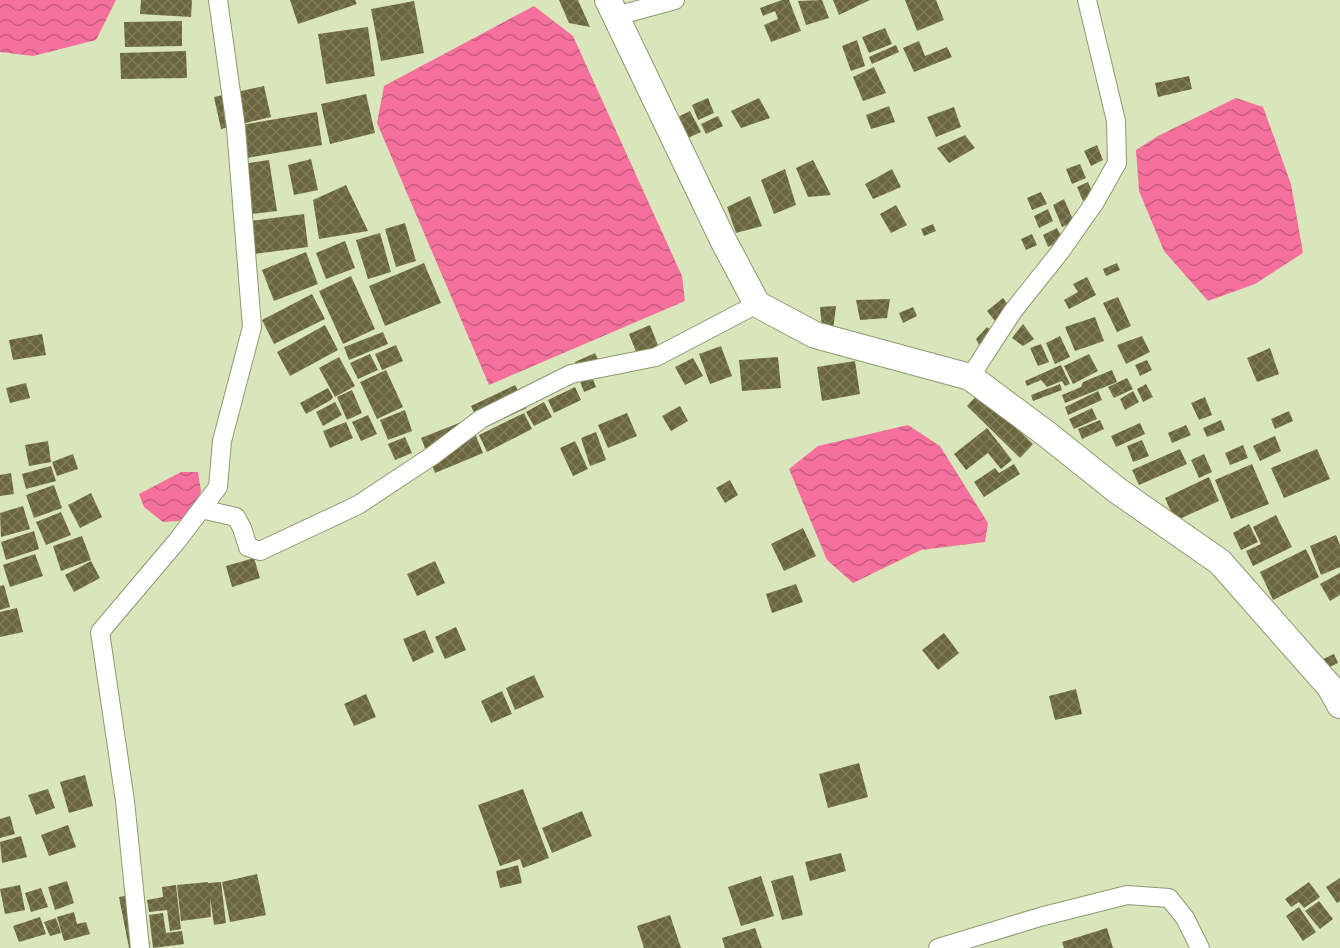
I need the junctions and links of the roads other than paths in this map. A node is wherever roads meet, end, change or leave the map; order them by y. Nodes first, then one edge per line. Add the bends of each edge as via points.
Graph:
1 (218, 0) edge
2 (675, 0) edge
3 (1087, 0) edge
4 (612, 8) edge
5 (757, 304) junction
6 (969, 377) junction
7 (201, 509) junction
8 (1340, 705) edge
9 (140, 948) edge
10 (938, 948) edge
11 (1200, 948) edge

1 - 7 street via 236,128 252,327 222,441 218,487
2 - 4 street
3 - 6 street via 1116,121 1117,164 1095,202
4 - 5 street
5 - 6 street via 815,335
5 - 7 street via 656,357 571,374 481,419 358,505 260,551 248,547 236,517
6 - 8 street via 1118,491 1220,562 1330,687
7 - 9 street via 100,632 125,801
10 - 11 street via 1128,895 1168,898 1185,918

